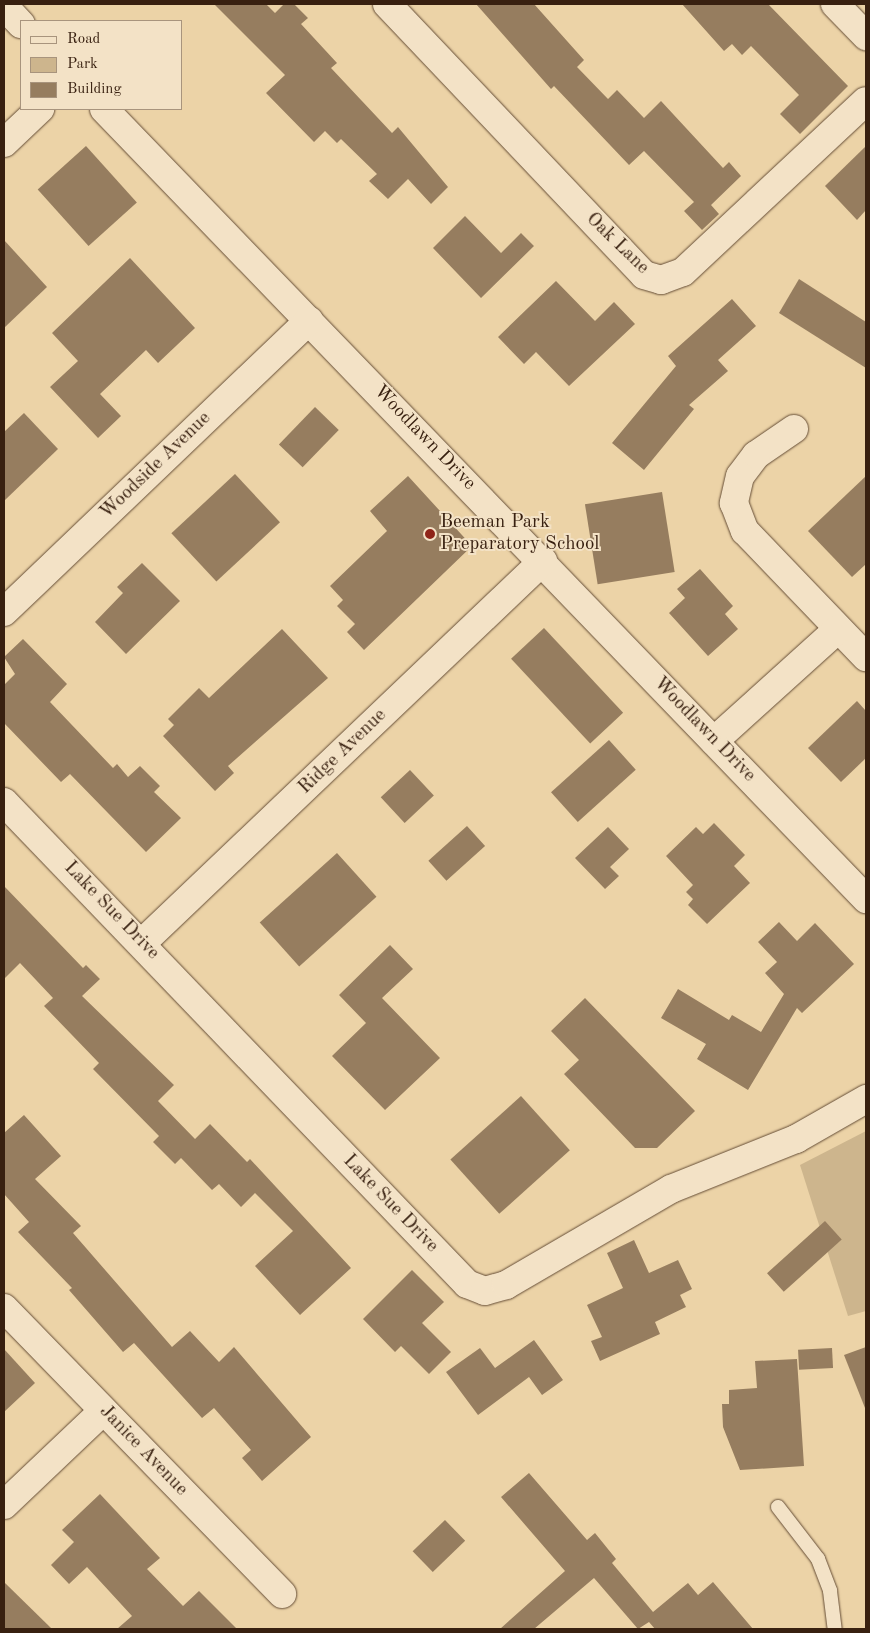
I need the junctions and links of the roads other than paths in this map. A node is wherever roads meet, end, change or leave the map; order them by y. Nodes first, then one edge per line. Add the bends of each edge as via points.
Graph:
1 (387, 4) edge
2 (836, 4) edge
3 (4, 6) edge
4 (20, 23) edge
5 (866, 36) edge
6 (866, 101) edge
7 (39, 110) edge
8 (105, 110) edge
9 (4, 143) edge
10 (309, 321) junction
11 (794, 429) dead end
12 (543, 561) junction
13 (4, 612) edge
14 (838, 629) junction
15 (866, 658) edge
16 (714, 741) junction
17 (4, 802) edge
18 (866, 899) edge
19 (142, 943) junction
20 (866, 1099) edge
21 (4, 1308) edge
22 (103, 1411) junction
23 (4, 1505) edge
24 (778, 1508) dead end
25 (282, 1594) dead end
26 (835, 1629) edge

1 - 6 street, Oak Lane via 644,275 661,280 683,272
2 - 5 street
3 - 4 street
7 - 9 street
8 - 10 street, Woodlawn Drive
10 - 12 street, Woodlawn Drive
10 - 13 street, Woodside Avenue
11 - 14 street via 756,455 740,476 734,503 744,531
12 - 16 street, Woodlawn Drive
12 - 19 street, Ridge Avenue
14 - 15 street
14 - 16 street
16 - 18 street, Woodlawn Drive
17 - 19 street, Lake Sue Drive
19 - 20 street, Lake Sue Drive via 466,1284 485,1291 506,1285 671,1189 796,1139
21 - 22 street, Janice Avenue
22 - 23 street
22 - 25 street, Janice Avenue
24 - 26 lane via 818,1559 830,1591

